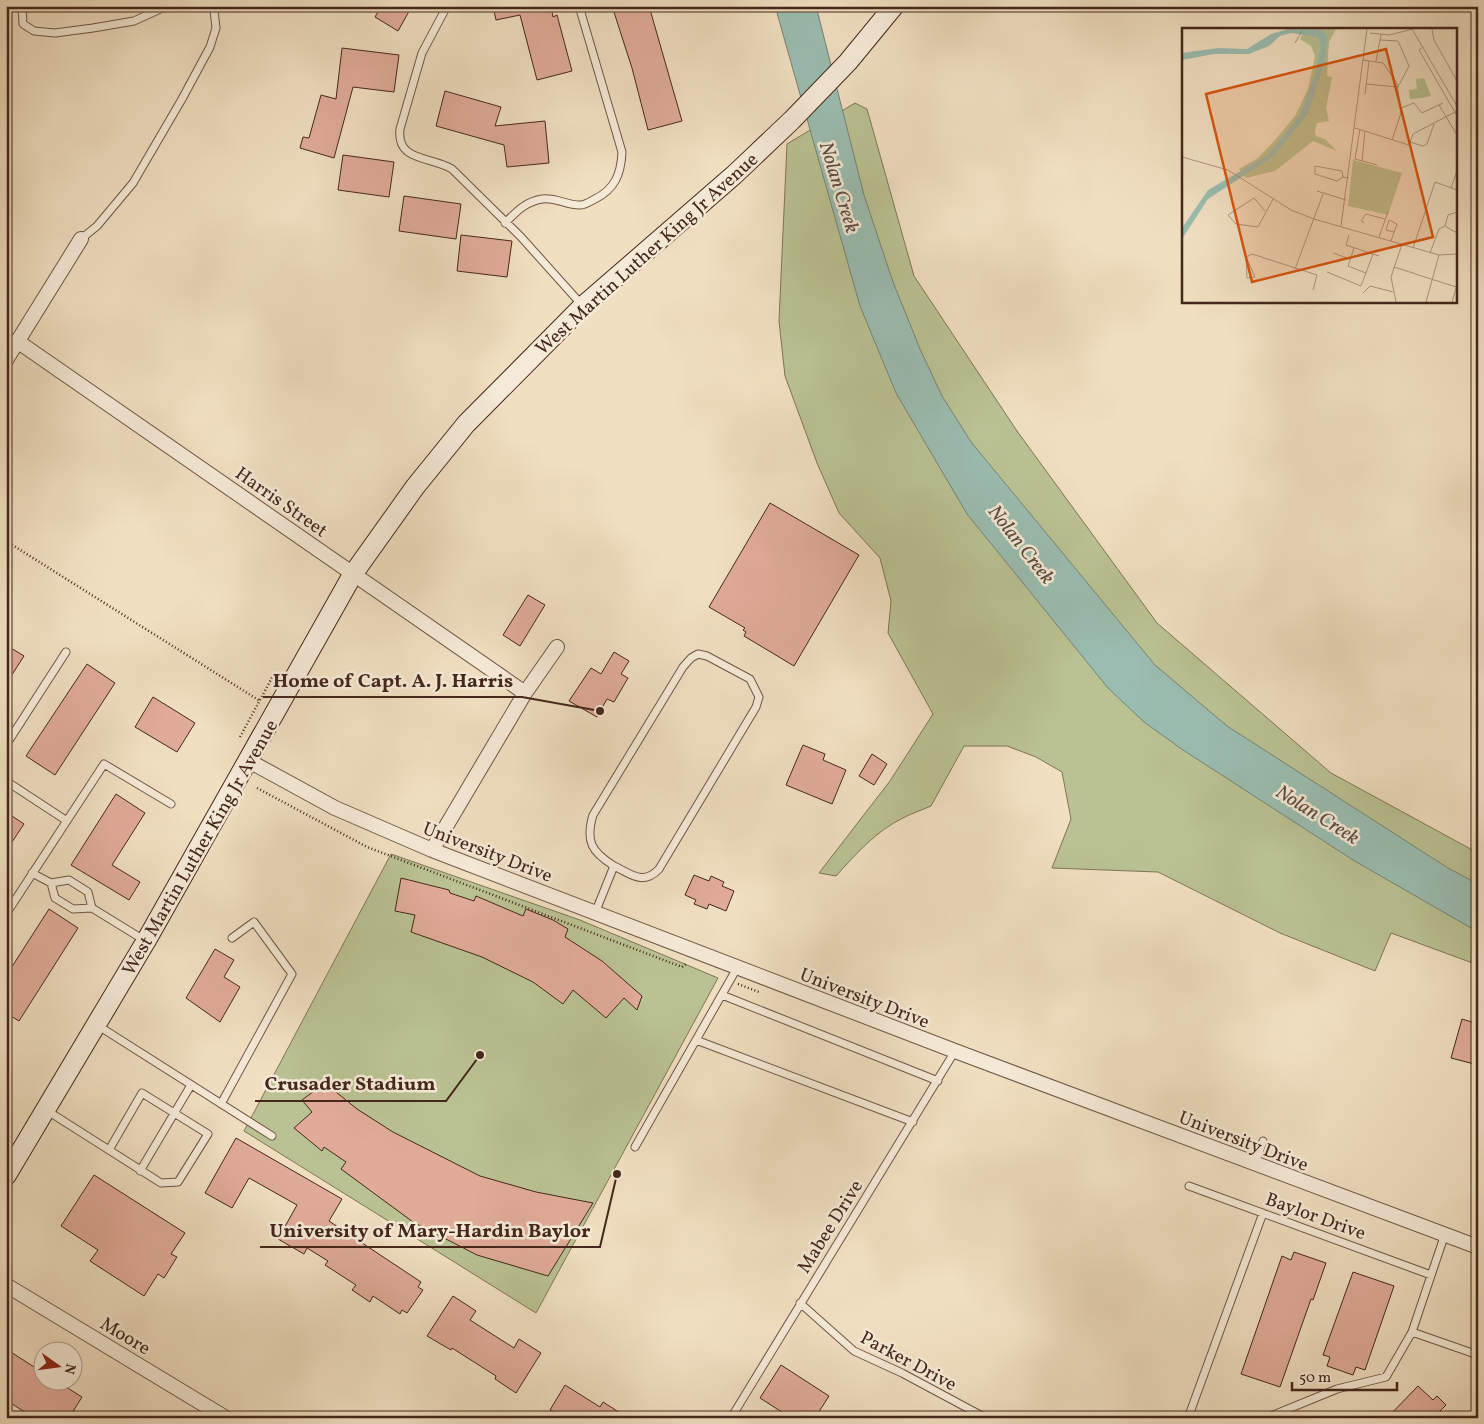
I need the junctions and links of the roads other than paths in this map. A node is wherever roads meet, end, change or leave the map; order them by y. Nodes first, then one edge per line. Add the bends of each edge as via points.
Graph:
1 (22, 6) edge
2 (166, 6) edge
3 (210, 6) edge
4 (447, 6) edge
5 (579, 6) edge
6 (894, 6) edge
7 (505, 223) junction
8 (82, 239) joint
9 (583, 306) junction
10 (17, 341) junction
11 (6, 360) edge
12 (353, 574) junction
13 (557, 647) dead end
14 (66, 652) dead end
15 (525, 693) junction
16 (6, 745) edge
17 (249, 760) junction
18 (6, 781) edge
19 (171, 804) dead end
20 (66, 821) junction
21 (432, 850) junction
22 (614, 866) junction
23 (32, 873) junction
24 (51, 883) junction
25 (92, 908) junction
26 (595, 913) junction
27 (6, 914) edge
28 (232, 938) dead end
29 (146, 941) junction
30 (737, 968) junction
31 (722, 995) junction
32 (97, 1024) junction
33 (696, 1040) junction
34 (955, 1051) junction
35 (938, 1082) junction
36 (191, 1085) junction
37 (220, 1104) junction
38 (46, 1110) junction
39 (175, 1113) junction
40 (913, 1122) junction
41 (272, 1136) dead end
42 (1263, 1142) dead end
43 (635, 1147) dead end
44 (109, 1150) junction
45 (1255, 1164) junction
46 (140, 1171) junction
47 (6, 1176) edge
48 (1189, 1186) dead end
49 (1263, 1213) junction
50 (1445, 1234) junction
51 (1478, 1247) edge
52 (1431, 1275) junction
53 (6, 1285) edge
54 (800, 1303) junction
55 (1412, 1332) junction
56 (1478, 1355) edge
57 (226, 1418) edge
58 (731, 1418) edge
59 (986, 1418) edge
60 (1188, 1418) edge
61 (1266, 1418) edge

1 - 2 lane via 23,24 34,31 55,33 134,21
3 - 8 lane via 214,10 216,28 182,99 133,183
4 - 7 lane via 422,53 398,140 410,154 444,164 452,170
5 - 7 lane via 622,152 621,168 610,189 590,202 581,205 544,198 521,206
6 - 9 street, West Martin Luther King Jr Avenue via 819,94 734,175
7 - 9 lane
8 - 10 street
9 - 12 street, West Martin Luther King Jr Avenue via 466,424 415,487
10 - 11 street
10 - 12 street, Harris Street
12 - 15 street, Harris Street
12 - 17 street, West Martin Luther King Jr Avenue
13 - 15 street
14 - 16 lane
15 - 21 street
17 - 21 street, University Drive via 335,808
17 - 29 street, West Martin Luther King Jr Avenue
18 - 20 lane
19 - 20 lane via 104,764
20 - 23 lane
21 - 26 street, University Drive
22 - 22 lane via 644,879 652,877 659,869 756,708 759,697 750,679 698,654 683,667 593,816 589,830 591,843 597,855
22 - 26 lane
23 - 24 lane
23 - 27 lane
24 - 25 lane via 55,898 73,909
24 - 25 lane via 69,880 88,892
25 - 29 lane
26 - 30 street, University Drive
28 - 37 lane via 254,922 292,974
29 - 32 street, West Martin Luther King Jr Avenue
30 - 31 lane
30 - 34 street, University Drive
31 - 33 lane
31 - 35 lane
32 - 36 lane
32 - 38 street, West Martin Luther King Jr Avenue
33 - 40 lane
33 - 43 lane
34 - 35 lane, Mabee Drive
34 - 45 street, University Drive
35 - 40 lane, Mabee Drive
36 - 37 lane
36 - 39 lane
37 - 41 lane
38 - 44 lane
38 - 47 street, West Martin Luther King Jr Avenue
39 - 44 lane via 142,1093
39 - 46 lane
39 - 46 lane via 208,1134 178,1182 161,1183
40 - 54 lane, Mabee Drive
42 - 45 lane
44 - 46 lane
45 - 50 street, University Drive
48 - 49 lane, Baylor Drive
49 - 52 lane, Baylor Drive
49 - 60 lane
50 - 51 street, University Drive
50 - 52 lane
52 - 55 lane
53 - 57 street, Moore
54 - 58 lane, Mabee Drive
54 - 59 lane, Parker Drive via 854,1352 902,1373
55 - 56 lane
55 - 61 lane via 1386,1378 1337,1389

